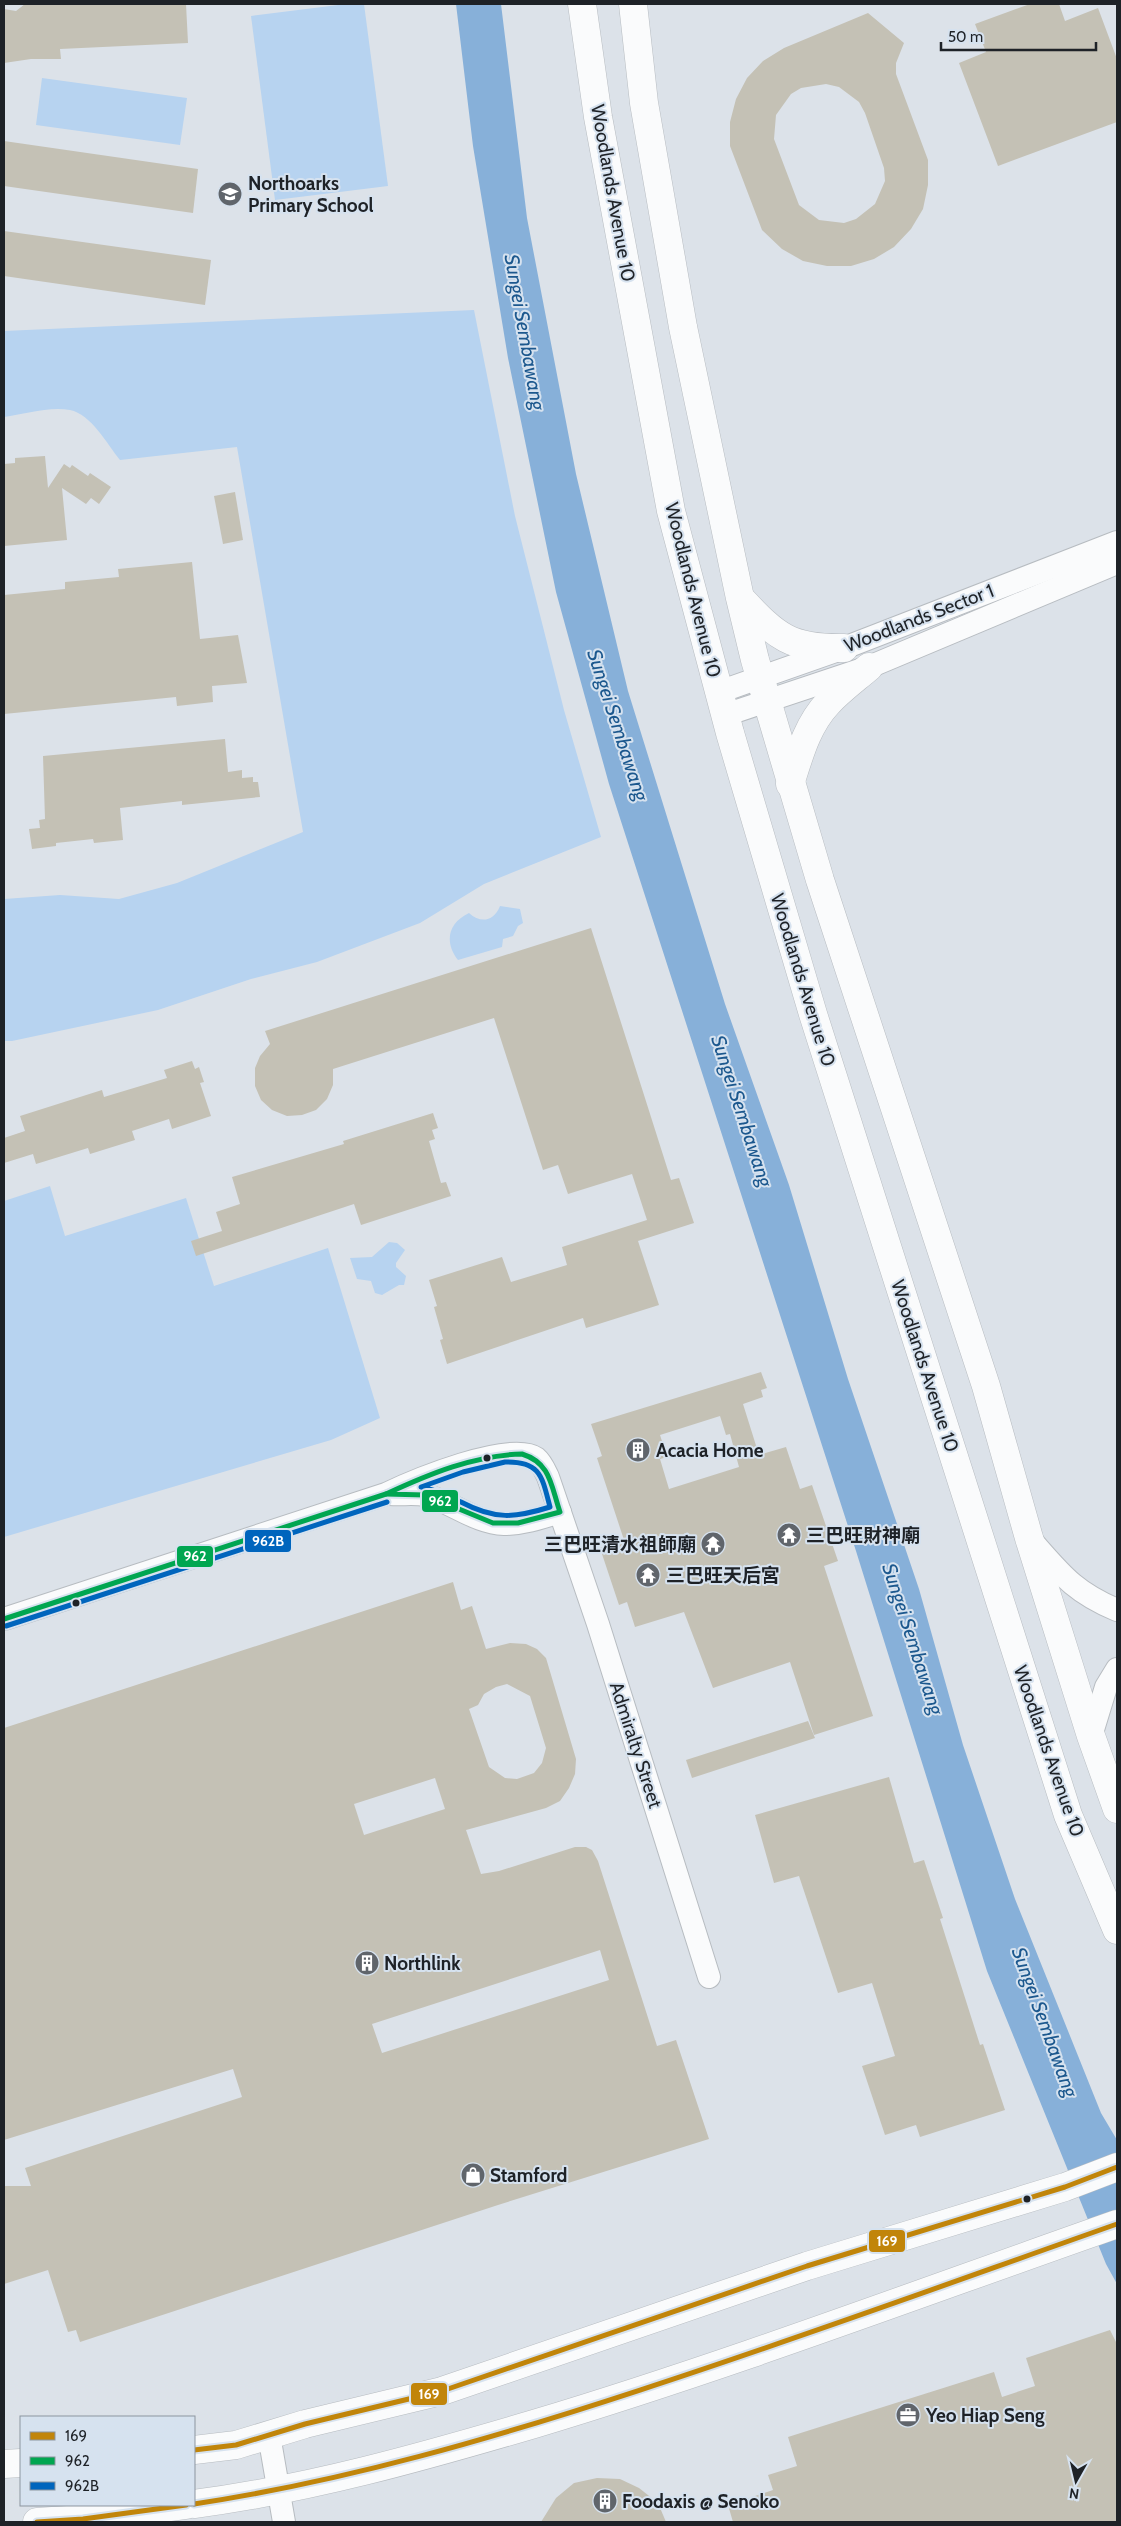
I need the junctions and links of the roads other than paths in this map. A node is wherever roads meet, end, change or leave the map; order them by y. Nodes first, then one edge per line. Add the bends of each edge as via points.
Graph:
1 (582, 4) edge
2 (633, 4) edge
3 (1117, 542) edge
4 (1117, 563) edge
5 (740, 598) junction
6 (844, 648) junction
7 (869, 667) junction
8 (764, 690) junction
9 (722, 704) junction
10 (790, 784) junction
11 (386, 1494) junction
12 (560, 1512) junction
13 (1029, 1538) junction
14 (1117, 1610) edge
15 (4, 1619) edge
16 (1117, 1669) edge
17 (1091, 1736) junction
18 (1117, 1809) edge
19 (1117, 1930) edge
20 (709, 1977) dead end
21 (1117, 2168) edge
22 (1117, 2224) edge
23 (269, 2435) junction
24 (195, 2450) edge
25 (20, 2463) edge
26 (4, 2464) edge
27 (278, 2491) junction
28 (195, 2504) edge
29 (179, 2506) edge
30 (37, 2522) edge
31 (284, 2522) edge

1 - 9 main road, Woodlands Avenue 10 via 598,117 671,511
2 - 5 main road via 644,103 683,327
3 - 6 street, Woodlands Sector 1
4 - 7 street, Woodlands Sector 1
5 - 6 main road via 768,628 786,639 816,648
5 - 8 main road
6 - 8 street, Woodlands Sector 1
7 - 8 street, Woodlands Sector 1
7 - 10 main road via 827,704 813,724
8 - 9 street, Woodlands Sector 1
8 - 10 main road
9 - 19 main road, Woodlands Avenue 10 via 813,1014 1068,1815
10 - 13 main road via 986,1386
11 - 12 street, Admiralty Street via 424,1495 479,1520 502,1524 525,1523
11 - 12 street, Admiralty Street via 418,1479 493,1457 526,1454 542,1465
11 - 15 street, Admiralty Street
12 - 20 street, Admiralty Street
13 - 14 street via 1072,1586
13 - 17 main road
16 - 17 street via 1106,1687
17 - 18 main road
21 - 23 main road via 806,2266 442,2391
22 - 27 main road via 622,2397 464,2444
23 - 24 main road
23 - 27 street
25 - 26 main road
27 - 28 main road
27 - 31 street
29 - 30 main road

